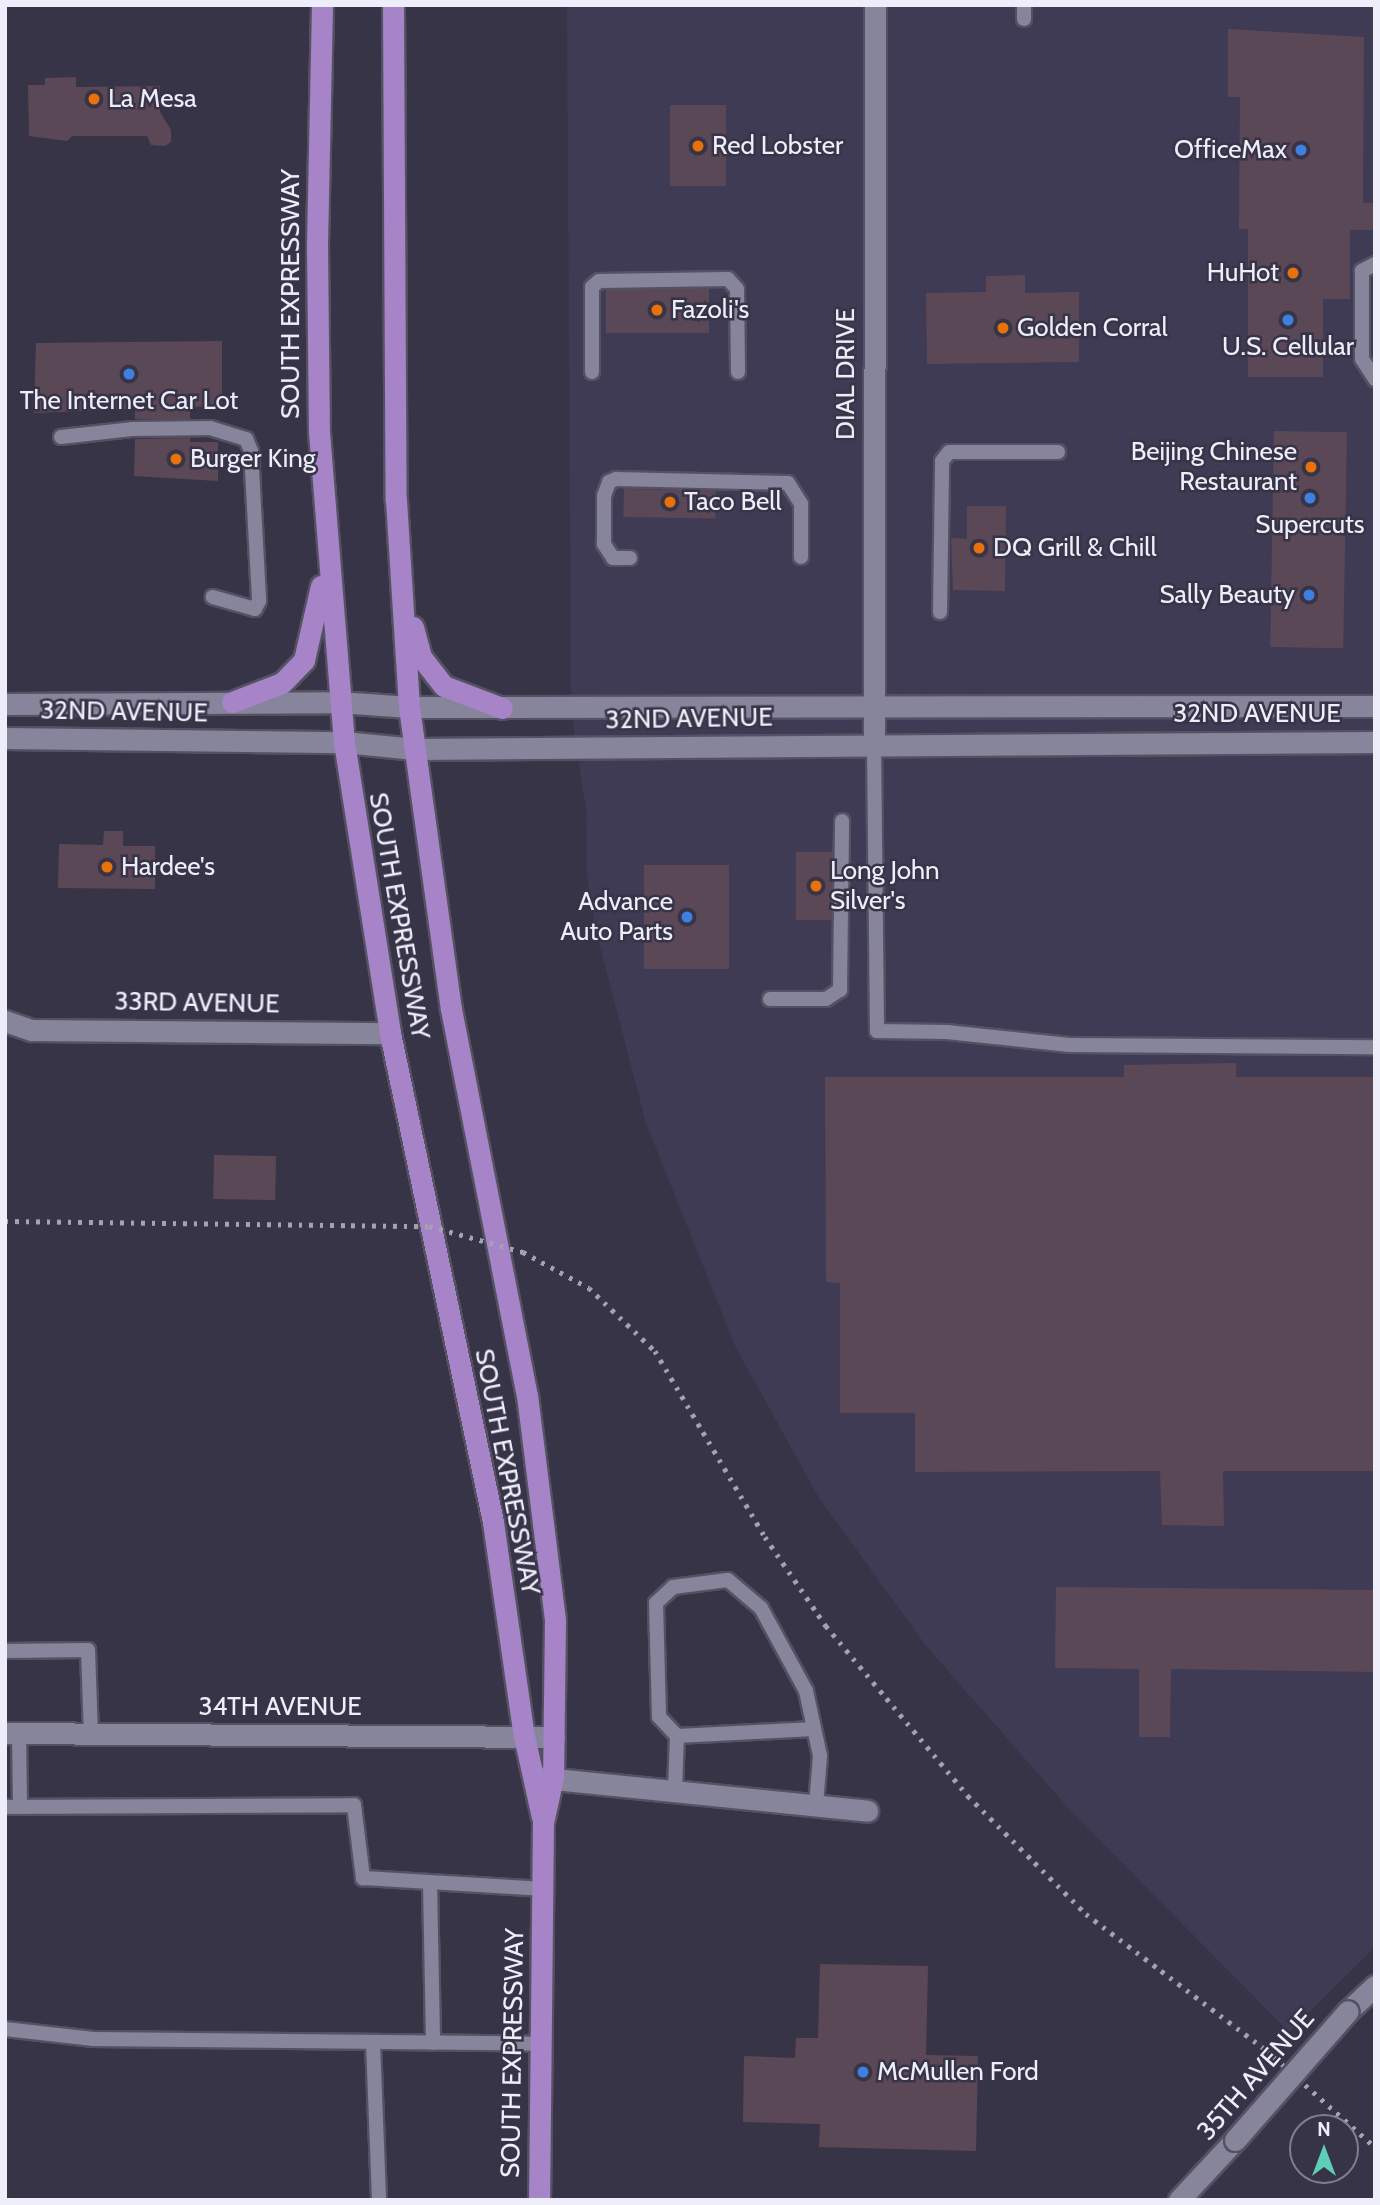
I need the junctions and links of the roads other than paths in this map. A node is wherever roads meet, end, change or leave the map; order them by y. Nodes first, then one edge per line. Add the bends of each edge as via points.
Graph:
1 (321, 5) edge
2 (393, 5) edge
3 (875, 5) edge
4 (1375, 264) edge
5 (592, 372) dead end
6 (738, 372) dead end
7 (1375, 379) edge
8 (61, 438) dead end
9 (1058, 452) dead end
10 (327, 546) junction
11 (802, 557) dead end
12 (630, 558) dead end
13 (400, 583) junction
14 (213, 597) dead end
15 (940, 612) dead end
16 (232, 702) junction
17 (339, 702) junction
18 (5, 704) edge
19 (1375, 706) edge
20 (410, 707) junction
21 (874, 707) junction
22 (502, 708) junction
23 (5, 738) edge
24 (344, 742) junction
25 (1375, 742) edge
26 (874, 743) junction
27 (415, 749) junction
28 (842, 821) dead end
29 (770, 999) dead end
30 (5, 1021) edge
31 (390, 1033) junction
32 (1375, 1047) edge
33 (5, 1651) edge
34 (814, 1729) junction
35 (12, 1733) edge
36 (90, 1734) junction
37 (524, 1736) junction
38 (677, 1736) junction
39 (554, 1737) junction
40 (531, 1777) junction
41 (553, 1777) junction
42 (675, 1790) junction
43 (816, 1805) junction
44 (13, 1807) edge
45 (867, 1811) dead end
46 (543, 1823) junction
47 (430, 1882) junction
48 (542, 1889) junction
49 (1375, 1986) edge
50 (5, 2029) edge
51 (373, 2042) junction
52 (433, 2043) junction
53 (541, 2044) junction
54 (379, 2200) edge
55 (539, 2200) edge
56 (1179, 2200) edge

1 - 10 main road, SOUTH EXPRESSWAY via 317,245
2 - 13 main road, SOUTH EXPRESSWAY
3 - 21 street, DIAL DRIVE
4 - 7 lane via 1362,271 1362,359
5 - 6 lane via 592,288 599,281 728,279 737,289
8 - 14 lane via 132,429 210,428 246,439 251,451 259,601 255,609
9 - 15 lane via 949,452 942,461
10 - 16 main road via 315,624 304,660 282,683
10 - 17 main road, SOUTH EXPRESSWAY
11 - 12 lane via 801,504 788,483 615,480 609,482 604,496 604,544 613,558
13 - 20 main road, SOUTH EXPRESSWAY
13 - 22 main road via 421,657 431,674 460,694
16 - 17 street, 32ND AVENUE
16 - 18 street, 32ND AVENUE
17 - 20 street, 32ND AVENUE
17 - 24 main road, SOUTH EXPRESSWAY
19 - 21 street, 32ND AVENUE
20 - 22 street, 32ND AVENUE
20 - 27 main road, SOUTH EXPRESSWAY
21 - 22 street, 32ND AVENUE
21 - 26 street, DIAL DRIVE
23 - 24 street, 32ND AVENUE
24 - 27 street, 32ND AVENUE
24 - 31 main road, SOUTH EXPRESSWAY
25 - 26 street, 32ND AVENUE
26 - 27 street, 32ND AVENUE
26 - 32 lane via 877,1031 947,1032 1069,1045
27 - 39 main road, SOUTH EXPRESSWAY via 451,1009 527,1395 555,1620
28 - 29 lane via 840,990 826,999
30 - 31 street, 33RD AVENUE via 31,1030
31 - 37 main road, SOUTH EXPRESSWAY via 493,1522
33 - 36 lane via 88,1650
34 - 38 lane
34 - 38 lane via 806,1690 761,1608 728,1580 673,1587 656,1603 659,1717
34 - 43 lane via 820,1756
35 - 36 street, 34TH AVENUE
35 - 44 lane
36 - 37 street, 34TH AVENUE
37 - 39 street, 34TH AVENUE
37 - 40 main road, SOUTH EXPRESSWAY
38 - 42 lane
39 - 41 main road, SOUTH EXPRESSWAY
40 - 41 street
40 - 46 main road, SOUTH EXPRESSWAY
41 - 42 street
41 - 46 main road, SOUTH EXPRESSWAY
42 - 43 street
43 - 45 street
44 - 47 lane via 354,1805 363,1878
46 - 48 main road, SOUTH EXPRESSWAY
47 - 48 lane
47 - 52 lane
48 - 53 main road, SOUTH EXPRESSWAY
49 - 56 street, 35TH AVENUE, bridge
50 - 51 lane via 93,2039
51 - 52 lane
51 - 54 lane
52 - 53 lane
53 - 55 main road, SOUTH EXPRESSWAY

